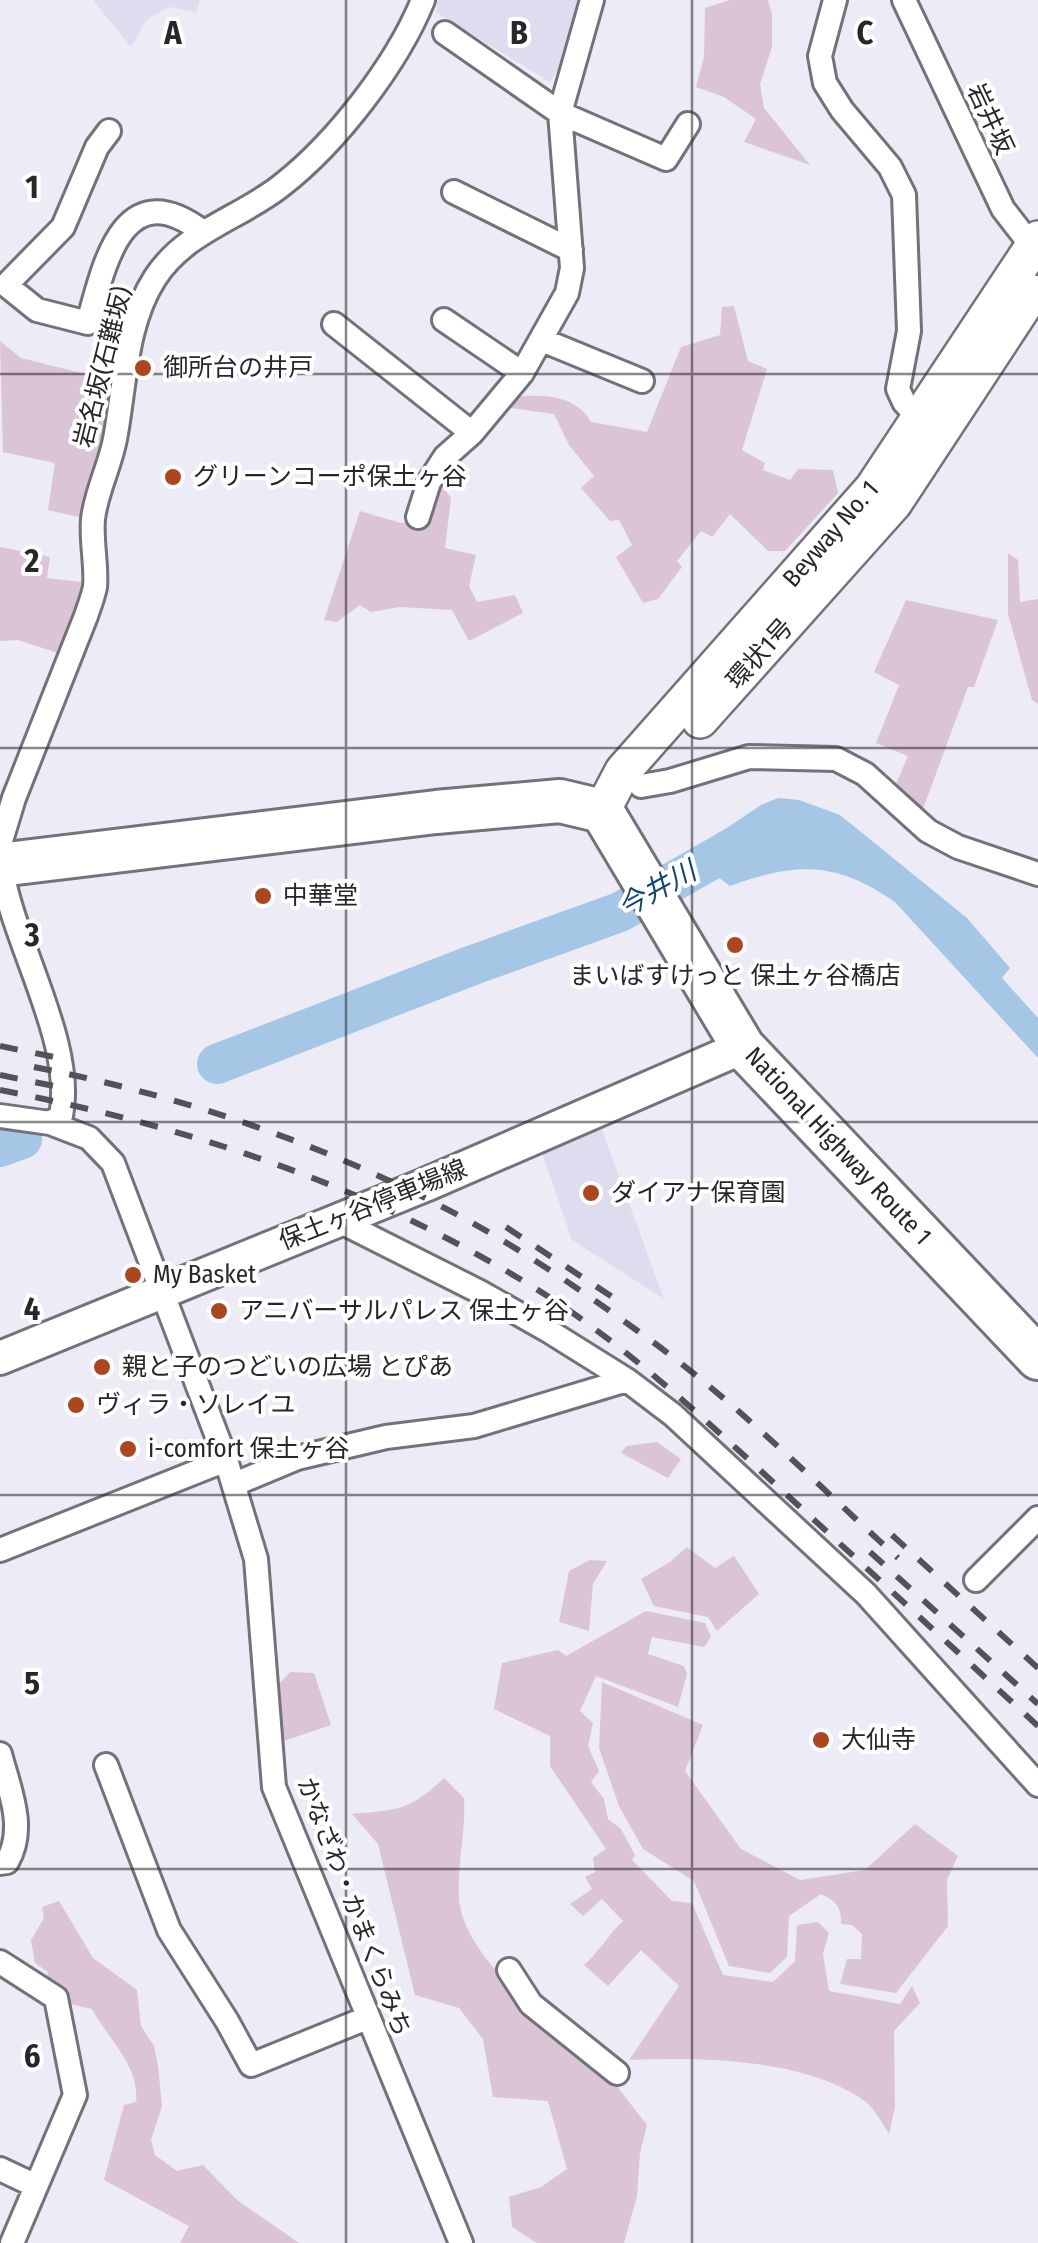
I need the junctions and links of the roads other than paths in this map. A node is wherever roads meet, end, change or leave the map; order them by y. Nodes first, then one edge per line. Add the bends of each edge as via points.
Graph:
1 (592, 0) edge
2 (835, 0) edge
3 (910, 3) edge
4 (422, 9) edge
5 (445, 32) dead end
6 (560, 113) junction
7 (688, 124) dead end
8 (109, 132) dead end
9 (454, 192) dead end
10 (203, 232) junction
11 (1036, 247) edge
12 (571, 250) junction
13 (1035, 291) edge
14 (444, 320) dead end
15 (334, 324) dead end
16 (542, 340) junction
17 (522, 373) junction
18 (642, 381) dead end
19 (928, 428) junction
20 (472, 433) junction
21 (418, 516) dead end
22 (641, 786) junction
23 (602, 811) junction
24 (0, 844) edge
25 (2, 872) edge
26 (1038, 874) edge
27 (743, 1047) junction
28 (0, 1116) edge
29 (50, 1123) junction
30 (337, 1220) junction
31 (160, 1292) junction
32 (0, 1358) edge
33 (1038, 1358) edge
34 (627, 1380) junction
35 (226, 1460) junction
36 (235, 1484) junction
37 (1038, 1518) edge
38 (0, 1550) edge
39 (976, 1580) dead end
40 (0, 1754) edge
41 (106, 1765) dead end
42 (1038, 1785) edge
43 (0, 1863) edge
44 (0, 1962) edge
45 (509, 1970) dead end
46 (367, 2018) junction
47 (617, 2073) dead end
48 (0, 2170) edge
49 (36, 2186) junction
50 (12, 2243) edge
51 (462, 2243) edge

1 - 6 street
2 - 19 street via 820,56 826,84 890,167 904,196 908,331 898,389
3 - 11 street, 岩井坂 via 1003,209
4 - 10 street, 岩名坂(石難坂) via 400,50 284,185
5 - 6 street
6 - 7 street via 666,159
6 - 12 street
8 - 10 street via 63,227 6,285 36,310 88,323 106,257 130,221 148,212 186,220
9 - 12 street
10 - 24 street, 岩名坂(石難坂) via 170,258 141,310 94,514 95,586
11 - 19 main road, Beyway No. 1
12 - 16 street via 567,293
13 - 19 main road, 環状1号
14 - 17 street
15 - 20 street
16 - 17 street
16 - 18 street
17 - 20 street
19 - 22 main road, 環状1号 via 894,503
19 - 23 main road, Beyway No. 1 via 623,770
20 - 21 street via 429,482
22 - 23 main road, 環状1号
22 - 26 street via 749,757 836,759 865,774 928,831
23 - 25 highway via 558,827
23 - 27 highway, National Highway Route 1
25 - 29 street via 58,1058 64,1102 61,1116
27 - 30 main road, 保土ヶ谷停車場線
27 - 33 highway, National Highway Route 1
28 - 29 street, かなざわ・かまくらみち
29 - 31 street, かなざわ・かまくらみち via 90,1138 114,1163
30 - 31 main road, 保土ヶ谷停車場線
30 - 34 street via 480,1292
31 - 32 main road, 保土ヶ谷停車場線
31 - 35 street, かなざわ・かまくらみち
34 - 36 street via 474,1426 297,1458
34 - 42 street via 866,1594
35 - 36 street, かなざわ・かまくらみち
35 - 38 street
36 - 46 street, かなざわ・かまくらみち via 256,1559 274,1786
37 - 39 street
40 - 43 street via 16,1816 16,1847
41 - 46 street via 169,1930 250,2065
44 - 49 street via 56,1998 75,2095
45 - 47 street via 531,2004
46 - 51 street, かなざわ・かまくらみち
48 - 49 street
49 - 50 street

